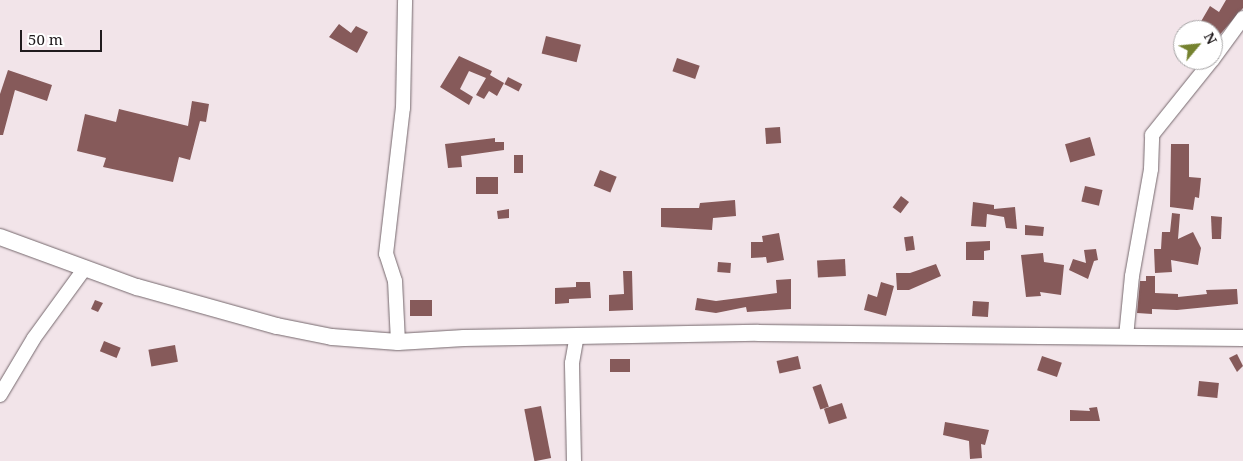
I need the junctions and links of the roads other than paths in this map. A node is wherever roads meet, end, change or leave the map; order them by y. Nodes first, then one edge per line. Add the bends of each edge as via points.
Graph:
1 (405, 0) edge
2 (1243, 18) edge
3 (1223, 45) edge
4 (1204, 70) edge
5 (0, 237) edge
6 (86, 268) junction
7 (578, 335) junction
8 (1126, 337) junction
9 (1243, 338) edge
10 (398, 342) junction
11 (0, 395) edge
12 (574, 461) edge

1 - 10 street via 404,108 386,254 396,281
2 - 3 street
4 - 8 street via 1152,135 1151,169 1132,276
5 - 6 main road
6 - 10 main road via 137,287 277,326 332,337
6 - 11 street via 34,338
7 - 8 main road via 758,333
7 - 10 main road
7 - 12 street via 572,363
8 - 9 main road

